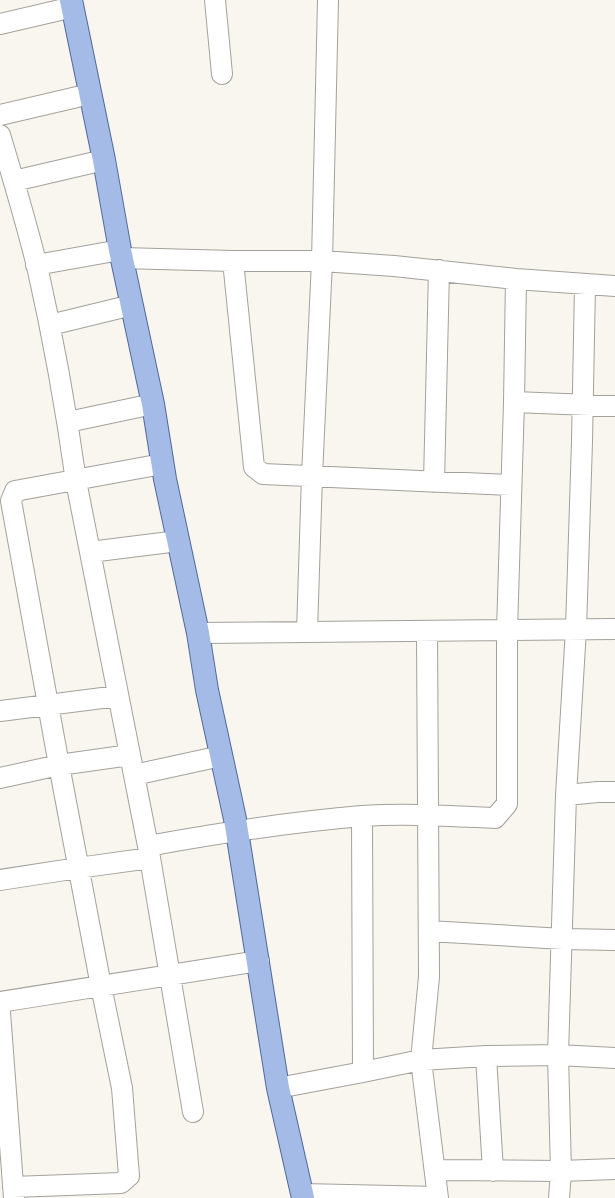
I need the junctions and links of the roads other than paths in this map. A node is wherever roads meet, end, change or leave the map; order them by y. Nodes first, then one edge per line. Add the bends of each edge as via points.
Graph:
1 (215, 0) edge
2 (328, 0) edge
3 (72, 3) edge
4 (0, 24) edge
5 (222, 74) dead end
6 (90, 94) junction
7 (0, 115) edge
8 (0, 135) edge
9 (104, 160) junction
10 (14, 181) junction
11 (121, 254) junction
12 (233, 261) junction
13 (322, 261) junction
14 (36, 265) junction
15 (439, 270) junction
16 (516, 279) junction
17 (585, 284) junction
18 (615, 286) edge
19 (132, 305) junction
20 (50, 325) junction
21 (514, 402) junction
22 (153, 404) junction
23 (583, 405) junction
24 (615, 406) edge
25 (68, 422) junction
26 (162, 464) junction
27 (312, 476) junction
28 (76, 481) junction
29 (434, 482) junction
30 (511, 485) junction
31 (178, 541) junction
32 (90, 552) junction
33 (576, 629) junction
34 (615, 629) edge
35 (506, 631) junction
36 (307, 632) junction
37 (427, 632) junction
38 (198, 633) junction
39 (118, 696) junction
40 (48, 704) junction
41 (0, 711) edge
42 (130, 755) junction
43 (221, 756) junction
44 (58, 765) junction
45 (134, 775) junction
46 (0, 778) edge
47 (615, 792) edge
48 (566, 794) junction
49 (429, 815) junction
50 (362, 816) junction
51 (237, 830) junction
52 (149, 852) junction
53 (78, 868) junction
54 (0, 880) edge
55 (429, 930) junction
56 (563, 939) junction
57 (615, 940) edge
58 (259, 961) junction
59 (170, 976) junction
60 (101, 986) junction
61 (0, 1002) edge
62 (0, 1012) edge
63 (558, 1055) junction
64 (486, 1056) junction
65 (615, 1058) edge
66 (421, 1060) junction
67 (362, 1072) junction
68 (278, 1088) junction
69 (193, 1112) dead end
70 (5, 1136) edge
71 (615, 1169) edge
72 (435, 1170) junction
73 (492, 1170) junction
74 (561, 1172) junction
75 (80, 1191) edge
76 (14, 1192) edge
77 (302, 1196) edge
78 (438, 1197) edge
79 (560, 1198) edge

1 - 5 street
2 - 13 street
3 - 4 street
3 - 6 main road
6 - 7 street
6 - 9 main road
8 - 10 street
9 - 10 street
9 - 11 main road
10 - 14 street
11 - 12 street
11 - 14 street
11 - 19 main road
12 - 13 street
12 - 27 street via 254,467 263,474
13 - 15 street
13 - 27 street
14 - 20 street
15 - 16 street
15 - 29 street
16 - 17 street
16 - 21 street
17 - 18 street
17 - 23 street
19 - 20 street
19 - 22 main road
20 - 25 street
21 - 23 street
21 - 30 street
22 - 25 street
22 - 26 main road
23 - 24 street
23 - 33 street
25 - 28 street
26 - 28 street
26 - 31 main road
27 - 29 street
27 - 36 street
28 - 32 street
28 - 40 street via 15,490 11,501
29 - 30 street
30 - 35 street
31 - 32 street
31 - 38 main road
32 - 39 street
33 - 34 street
33 - 35 street
33 - 48 street
35 - 37 street
35 - 49 street via 506,804 496,818
36 - 37 street
36 - 38 street
37 - 49 street
38 - 43 main road
39 - 40 street
39 - 42 street
40 - 41 street
40 - 44 street
42 - 44 street
42 - 45 street
43 - 45 street
43 - 51 main road
44 - 46 street
44 - 53 street
45 - 52 street
47 - 48 street
48 - 56 street
49 - 50 street
49 - 55 street
50 - 51 street
50 - 67 street
51 - 52 street
51 - 58 main road
52 - 53 street
52 - 59 street
53 - 54 street
53 - 60 street
55 - 56 street
55 - 66 street via 429,977
56 - 57 street
56 - 63 street
58 - 59 street
58 - 68 main road
59 - 60 street
59 - 69 street
60 - 61 street
60 - 75 street via 122,1088 129,1176 121,1183
62 - 70 street
63 - 64 street
63 - 65 street
63 - 74 street
64 - 66 street
64 - 73 street
66 - 67 street
66 - 72 street
67 - 68 street
68 - 77 main road
70 - 76 street
71 - 74 street
72 - 73 street
72 - 78 street
73 - 74 street
74 - 79 street
75 - 76 street
77 - 78 street

